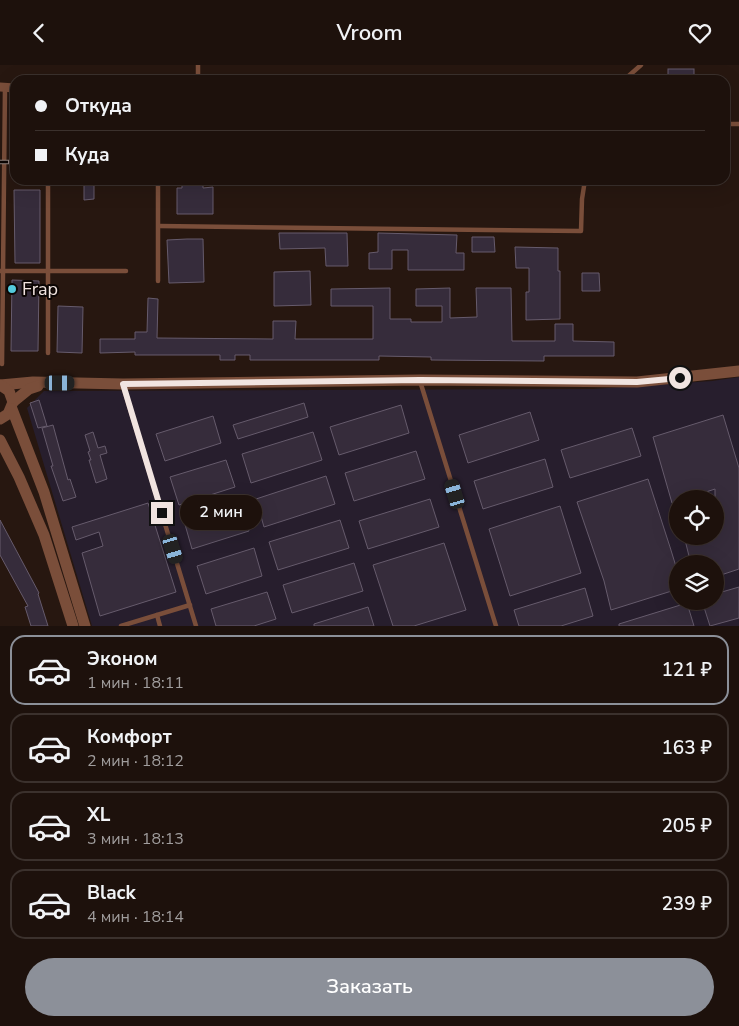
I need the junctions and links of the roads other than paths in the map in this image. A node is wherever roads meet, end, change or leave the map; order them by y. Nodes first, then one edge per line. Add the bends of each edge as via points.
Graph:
1 (641, 65) edge
2 (630, 75) edge
3 (7, 88) edge
4 (48, 185) edge
5 (158, 185) edge
6 (585, 185) edge
7 (159, 226) junction
8 (2, 271) edge
9 (126, 271) dead end
10 (48, 272) junction
11 (158, 281) dead end
12 (48, 353) dead end
13 (2, 364) dead end
14 (739, 371) edge
15 (420, 380) junction
16 (52, 383) junction
17 (123, 384) junction
18 (0, 385) edge
19 (12, 406) junction
20 (0, 419) edge
21 (0, 440) edge
22 (190, 605) junction
23 (157, 615) junction
24 (73, 626) edge
25 (85, 626) edge
26 (121, 626) edge
27 (160, 626) edge
28 (196, 626) edge
29 (496, 626) edge

1 - 2 lane
3 - 8 lane
4 - 10 lane
5 - 7 lane
6 - 7 lane via 581,231
7 - 11 lane
8 - 10 lane
8 - 13 lane
9 - 10 lane
10 - 12 lane
14 - 15 street via 637,382
15 - 17 street
15 - 29 lane
16 - 17 street
16 - 18 street
16 - 19 street via 29,389
17 - 22 lane
18 - 19 street via 9,391
19 - 20 street
19 - 25 street via 44,492
21 - 24 street via 44,535
22 - 23 lane
22 - 28 lane
23 - 26 lane
23 - 27 lane

